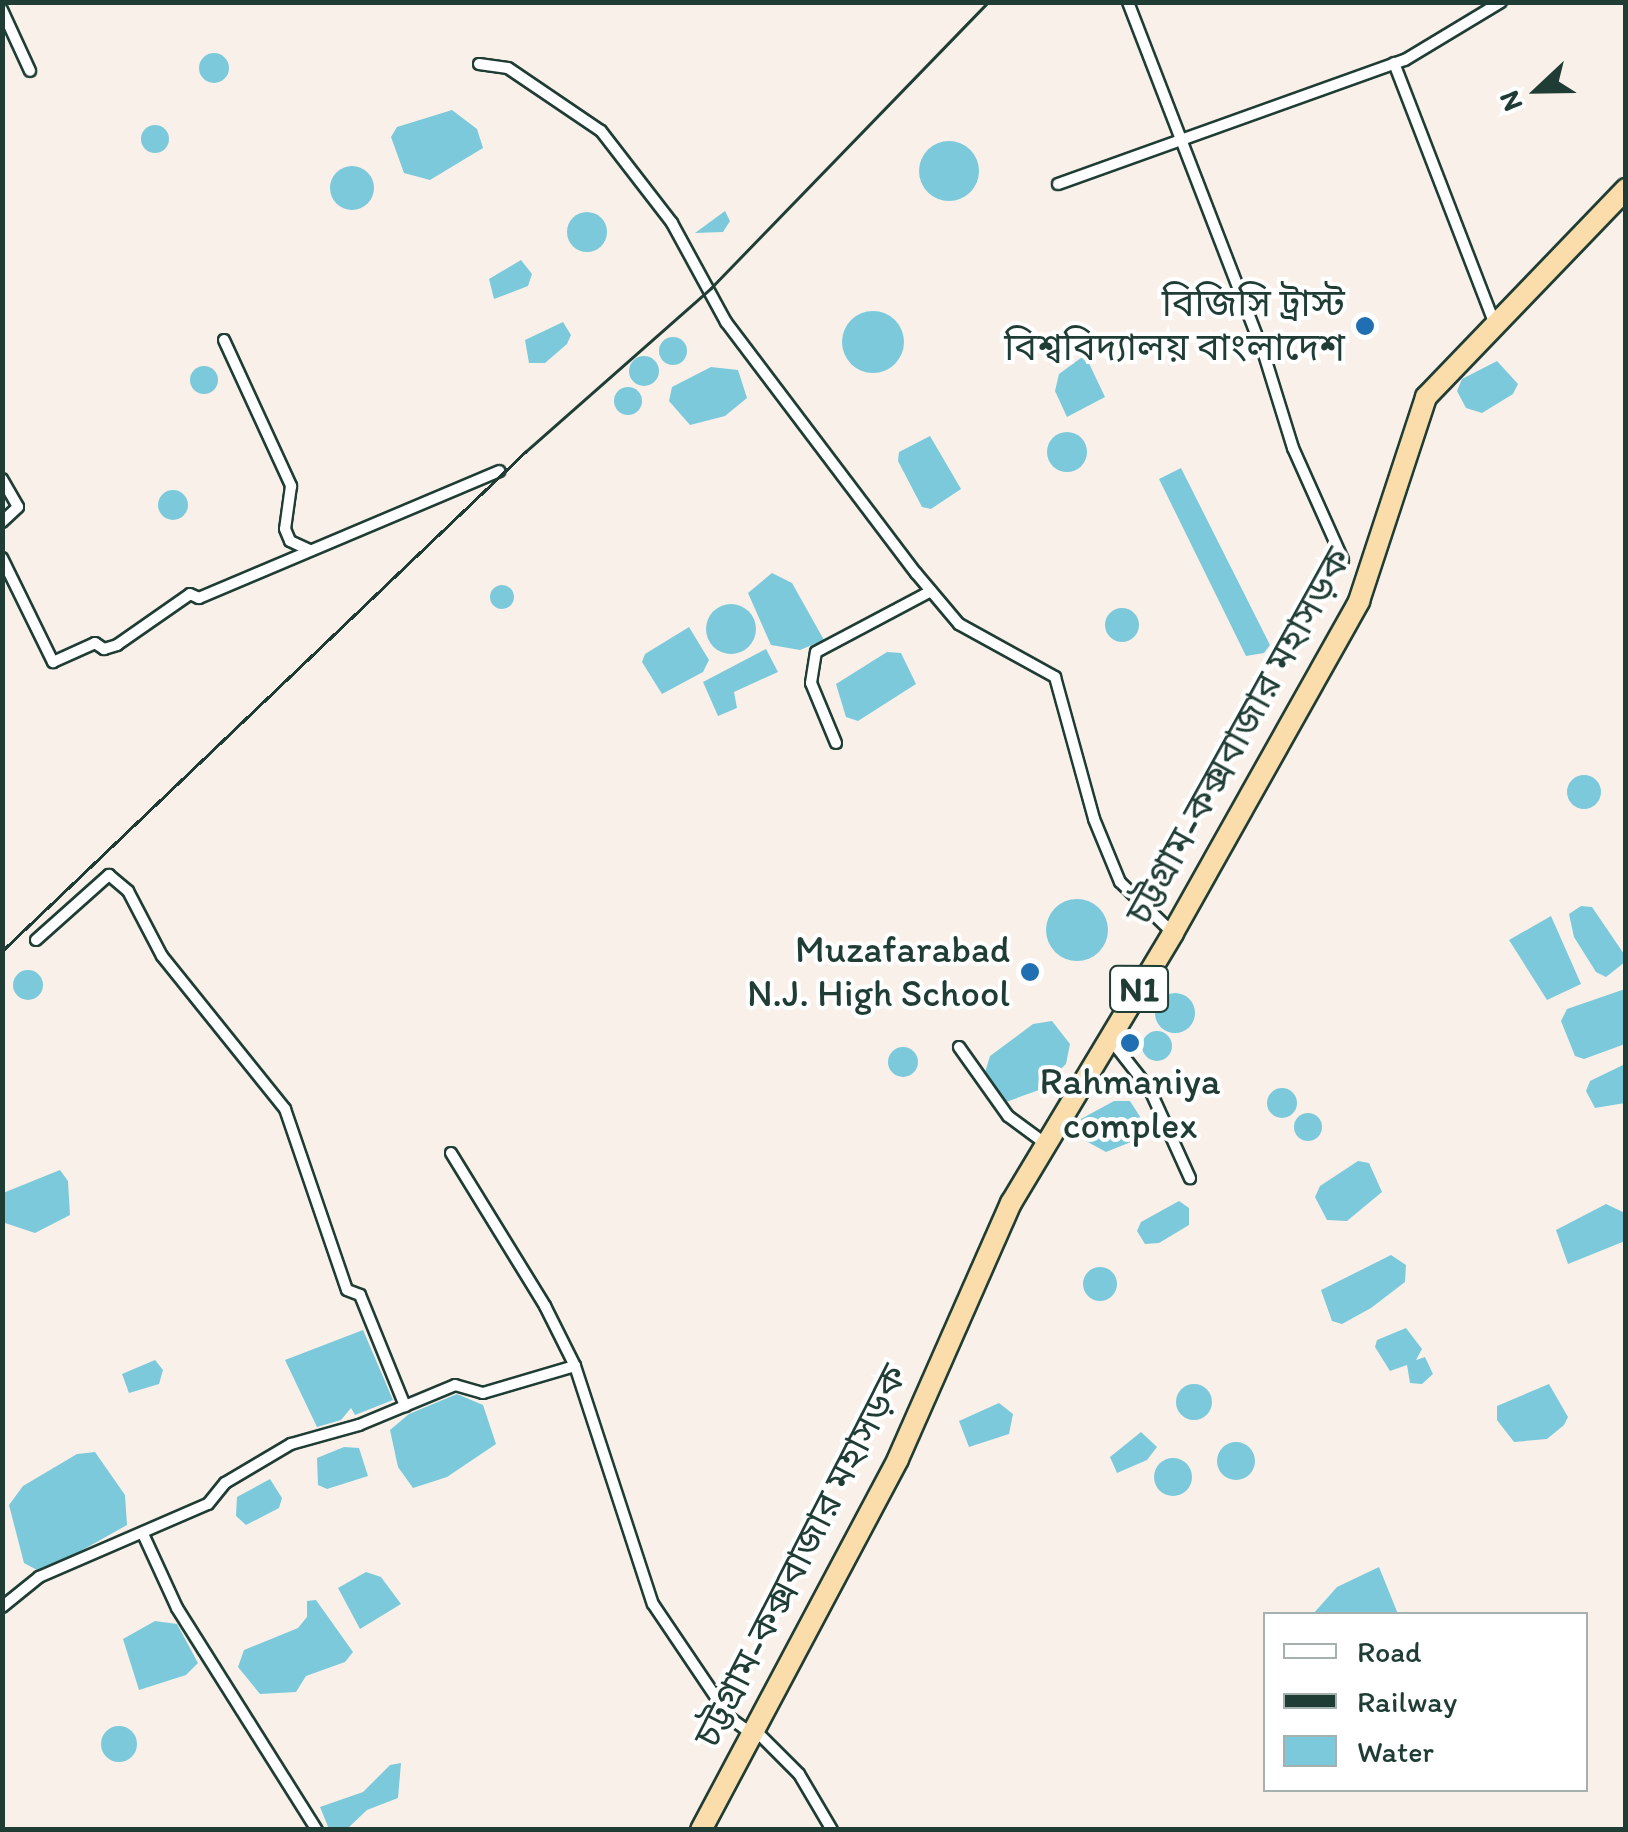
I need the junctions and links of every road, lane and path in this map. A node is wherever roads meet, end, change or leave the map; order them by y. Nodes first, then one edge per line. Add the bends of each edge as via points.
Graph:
1 (1128, 2) edge
2 (1501, 2) edge
3 (2, 10) edge
4 (1394, 63) junction
5 (479, 64) dead end
6 (30, 71) dead end
7 (1180, 137) junction
8 (1058, 184) dead end
9 (1626, 189) edge
10 (1495, 326) junction
11 (224, 340) dead end
12 (499, 470) dead end
13 (2, 479) edge
14 (2, 522) edge
15 (309, 550) junction
16 (2, 558) edge
17 (1343, 560) dead end
18 (932, 591) junction
19 (836, 743) dead end
20 (1173, 933) junction
21 (36, 940) dead end
22 (1110, 1038) junction
23 (959, 1048) dead end
24 (1046, 1144) junction
25 (451, 1154) dead end
26 (1190, 1178) dead end
27 (575, 1366) junction
28 (405, 1406) junction
29 (143, 1534) junction
30 (2, 1607) edge
31 (753, 1732) junction
32 (317, 1830) edge
33 (701, 1830) edge
34 (832, 1830) edge

1 - 7 street
2 - 4 street
3 - 6 street
4 - 7 street
4 - 10 street
5 - 18 street via 508,68 600,131 672,223 726,322
7 - 8 street
7 - 17 street via 1293,448
9 - 10 highway, চট্টগ্রাম-কক্সবাজার মহাসড়ক / N1
10 - 20 highway, চট্টগ্রাম-কক্সবাজার মহাসড়ক / N1 via 1426,397 1359,601
11 - 15 street via 290,486 290,542
12 - 15 street
13 - 14 street via 18,507
15 - 16 street via 200,598 190,594 116,645 104,649 95,643 49,663
18 - 19 street via 816,652 811,682
18 - 20 street via 959,624 1055,678 1094,818 1120,882
20 - 22 highway, চট্টগ্রাম-কক্সবাজার মহাসড়ক / N1
21 - 28 street via 109,875 128,891 162,956 284,1109 347,1290 360,1295
22 - 24 highway, চট্টগ্রাম-কক্সবাজার মহাসড়ক / N1
22 - 26 street via 1150,1090
23 - 24 street via 1008,1116
24 - 31 highway, চট্টগ্রাম-কক্সবাজার মহাসড়ক / N1 via 971,1286 898,1459
25 - 27 street via 546,1306
27 - 28 street via 483,1394 454,1385
27 - 31 street via 653,1604 730,1718
28 - 29 street via 291,1444 225,1483 208,1504
29 - 30 street via 38,1577
29 - 32 street via 177,1608
31 - 33 highway, চট্টগ্রাম-কক্সবাজার মহাসড়ক / N1
31 - 34 street via 799,1774

